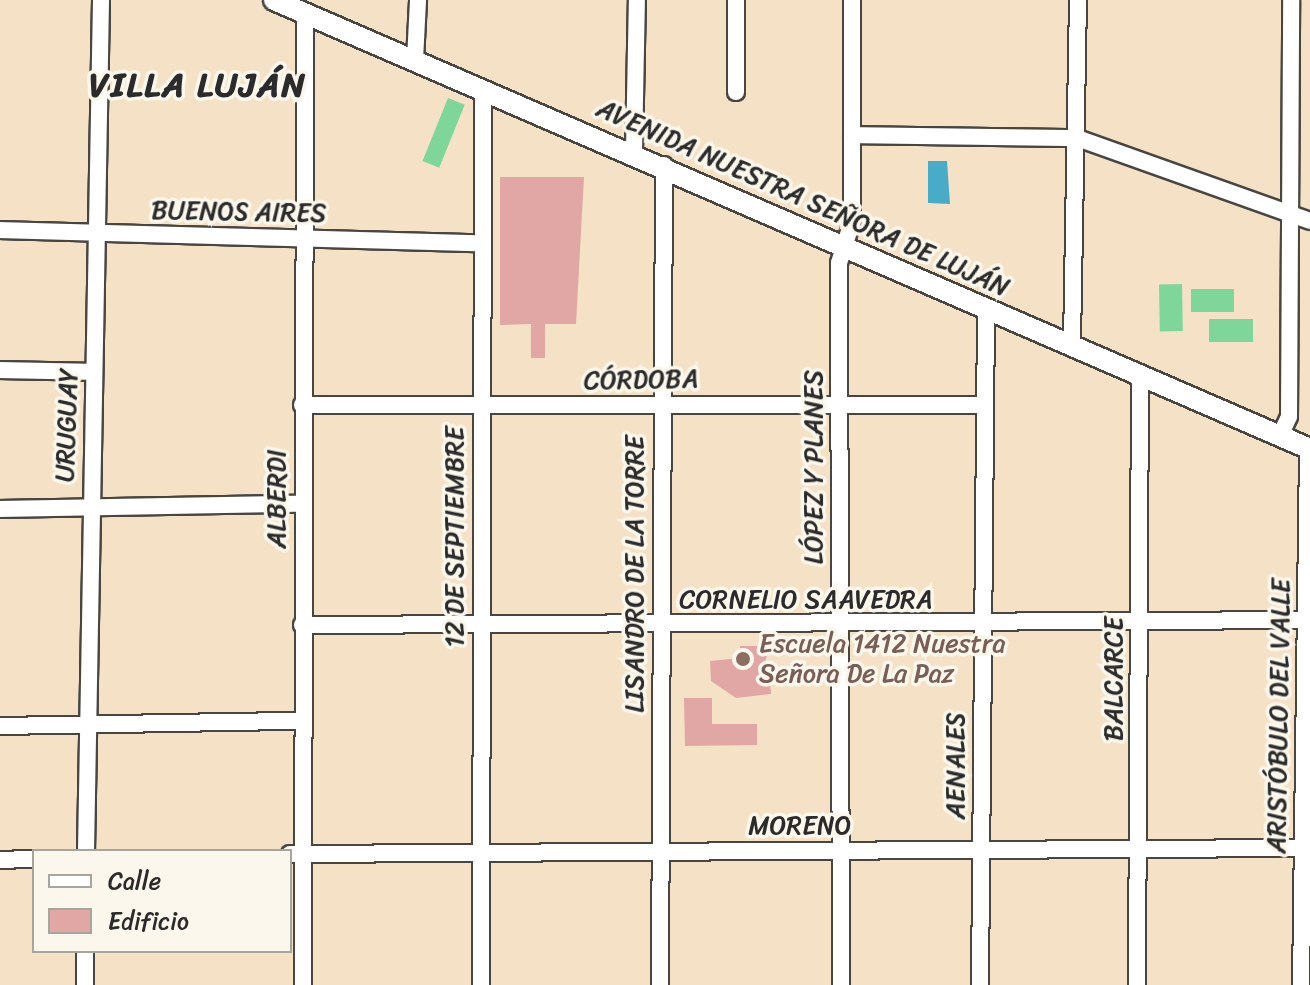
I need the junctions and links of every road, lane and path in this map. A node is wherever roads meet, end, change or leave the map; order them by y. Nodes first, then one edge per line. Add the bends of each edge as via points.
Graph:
1 (101, 0) edge
2 (274, 0) edge
3 (418, 0) edge
4 (637, 0) edge
5 (736, 0) edge
6 (852, 0) edge
7 (1078, 0) edge
8 (1291, 0) edge
9 (305, 14) junction
10 (415, 60) junction
11 (483, 89) junction
12 (736, 92) dead end
13 (852, 135) junction
14 (1077, 138) junction
15 (634, 151) junction
16 (664, 165) junction
17 (1292, 219) junction
18 (1310, 221) edge
19 (0, 230) edge
20 (97, 233) junction
21 (300, 237) junction
22 (478, 243) junction
23 (845, 244) junction
24 (986, 307) junction
25 (1072, 343) junction
26 (0, 370) edge
27 (92, 372) junction
28 (1140, 374) junction
29 (660, 403) junction
30 (838, 403) junction
31 (302, 405) junction
32 (980, 405) junction
33 (478, 407) junction
34 (1280, 436) junction
35 (1309, 449) edge
36 (301, 504) junction
37 (88, 507) junction
38 (0, 509) edge
39 (1307, 620) edge
40 (1138, 623) junction
41 (838, 624) junction
42 (980, 624) junction
43 (302, 625) junction
44 (479, 625) junction
45 (658, 625) junction
46 (299, 721) junction
47 (86, 725) junction
48 (0, 726) edge
49 (1137, 848) junction
50 (1306, 848) edge
51 (86, 849) edge
52 (660, 850) junction
53 (838, 850) junction
54 (980, 850) junction
55 (481, 851) junction
56 (297, 854) edge
57 (32, 859) edge
58 (0, 860) edge
59 (85, 953) edge
60 (85, 985) edge
61 (303, 985) edge
62 (481, 985) edge
63 (660, 985) edge
64 (841, 985) edge
65 (980, 985) edge
66 (1137, 985) edge
67 (1301, 985) edge

1 - 20 street, URUGUAY
2 - 9 main road, AVENIDA NUESTRA SEÑORA DE LUJÁN
3 - 10 street
4 - 15 street
5 - 12 street
6 - 13 street, LÓPEZ Y PLANES
7 - 14 street
8 - 17 street
9 - 10 main road, AVENIDA NUESTRA SEÑORA DE LUJÁN
9 - 21 street, ALBERDI
10 - 11 main road, AVENIDA NUESTRA SEÑORA DE LUJÁN
11 - 15 main road, AVENIDA NUESTRA SEÑORA DE LUJÁN
11 - 22 street, 12 DE SEPTIEMBRE
13 - 14 street
13 - 23 street, LÓPEZ Y PLANES
14 - 17 street
14 - 25 street
15 - 16 main road, AVENIDA NUESTRA SEÑORA DE LUJÁN
16 - 23 main road, AVENIDA NUESTRA SEÑORA DE LUJÁN
16 - 29 street, LISANDRO DE LA TORRE
17 - 18 street
17 - 34 street via 1289,417
19 - 20 street, BUENOS AIRES
20 - 21 street, BUENOS AIRES
20 - 27 street, URUGUAY
21 - 22 street, BUENOS AIRES
21 - 31 street, ALBERDI
22 - 33 street, 12 DE SEPTIEMBRE
23 - 24 main road, AVENIDA NUESTRA SEÑORA DE LUJÁN
23 - 30 street, LÓPEZ Y PLANES
24 - 25 main road, AVENIDA NUESTRA SEÑORA DE LUJÁN
24 - 32 street, AENALES
25 - 28 main road, AVENIDA NUESTRA SEÑORA DE LUJÁN
26 - 27 street
27 - 37 street, URUGUAY
28 - 34 main road, AVENIDA NUESTRA SEÑORA DE LUJÁN
28 - 40 street, BALCARCE
29 - 30 street, CÓRDOBA
29 - 33 street, CÓRDOBA
29 - 45 street, LISANDRO DE LA TORRE
30 - 32 street, CÓRDOBA
30 - 41 street, LÓPEZ Y PLANES
31 - 33 street, CÓRDOBA
31 - 36 street, ALBERDI
32 - 42 street, AENALES
33 - 44 street, 12 DE SEPTIEMBRE
34 - 35 main road, AVENIDA NUESTRA SEÑORA DE LUJÁN
35 - 39 street, ARISTÓBULO DEL VALLE
36 - 37 street
36 - 43 street, ALBERDI
37 - 38 street
37 - 47 street, URUGUAY
39 - 40 street, CORNELIO SAAVEDRA
39 - 50 street, ARISTÓBULO DEL VALLE
40 - 42 street, CORNELIO SAAVEDRA
40 - 49 street, BALCARCE
41 - 42 street, CORNELIO SAAVEDRA
41 - 45 street, CORNELIO SAAVEDRA
41 - 53 street, LÓPEZ Y PLANES
42 - 54 street, AENALES
43 - 44 street, CORNELIO SAAVEDRA
43 - 46 street, ALBERDI
44 - 45 street, CORNELIO SAAVEDRA
44 - 55 street, 12 DE SEPTIEMBRE
45 - 52 street, LISANDRO DE LA TORRE
46 - 47 street
46 - 56 street, ALBERDI
47 - 48 street
47 - 51 street, URUGUAY
49 - 50 street, MORENO
49 - 54 street, MORENO
49 - 66 street, BALCARCE
50 - 67 street, ARISTÓBULO DEL VALLE
52 - 53 street, MORENO
52 - 55 street, MORENO
52 - 63 street, LISANDRO DE LA TORRE
53 - 54 street, MORENO
53 - 64 street, LÓPEZ Y PLANES
54 - 65 street, AENALES
55 - 56 street, MORENO
55 - 62 street, 12 DE SEPTIEMBRE
56 - 61 street, ALBERDI
57 - 58 street
59 - 60 street

